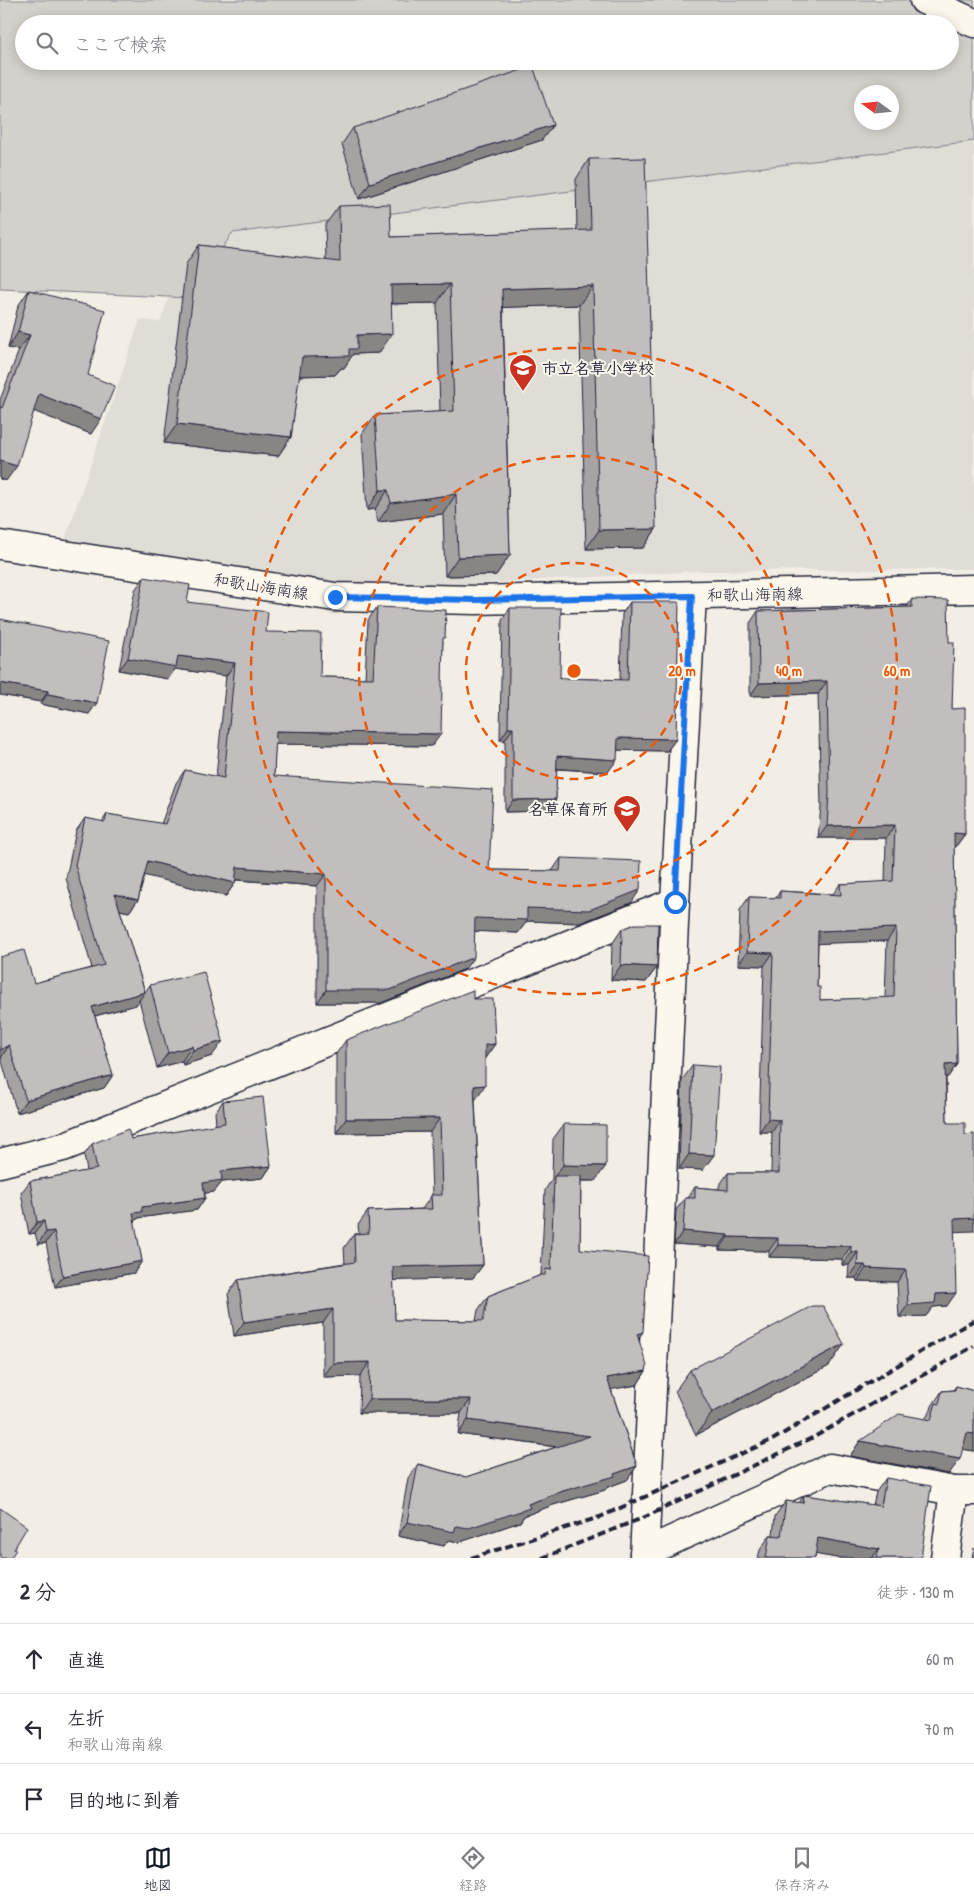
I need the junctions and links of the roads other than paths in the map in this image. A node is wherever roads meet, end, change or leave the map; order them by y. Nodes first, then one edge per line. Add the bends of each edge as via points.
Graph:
1 (924, 0) edge
2 (957, 15) edge
3 (959, 16) edge
4 (974, 23) edge
5 (0, 545) edge
6 (974, 588) edge
7 (692, 596) junction
8 (974, 599) edge
9 (675, 902) junction
10 (0, 1163) edge
11 (964, 1491) edge
12 (644, 1555) edge
13 (945, 1558) edge

1 - 2 street
3 - 4 street
5 - 7 street, 和歌山海南線 via 335,597 476,600
6 - 7 street, 和歌山海南線
6 - 8 street
7 - 9 street
9 - 10 street via 63,1147
9 - 12 street
11 - 12 street via 830,1468
11 - 13 street

